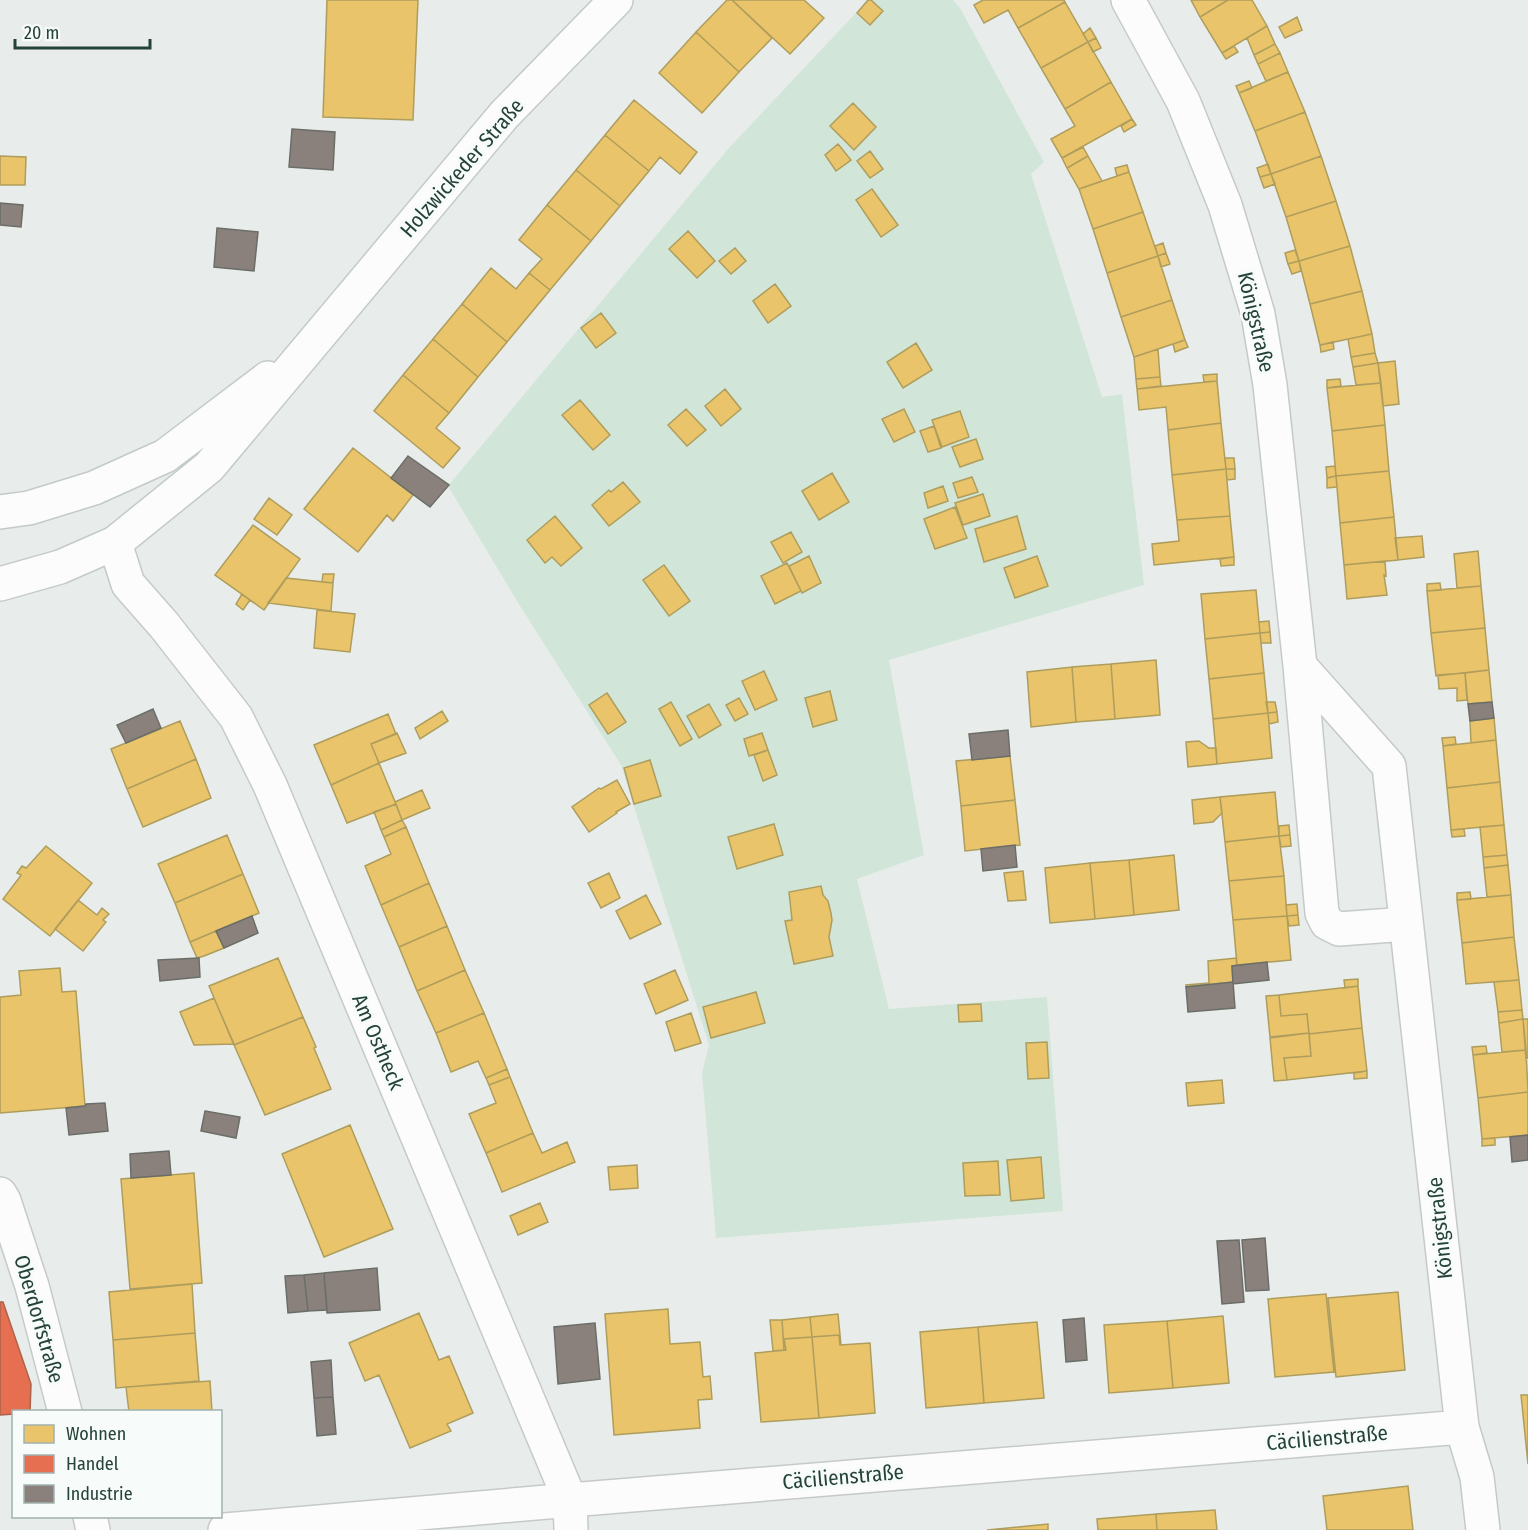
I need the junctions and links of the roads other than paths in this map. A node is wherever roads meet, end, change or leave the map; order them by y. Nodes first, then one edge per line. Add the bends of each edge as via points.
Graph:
1 (616, 0) edge
2 (1128, 0) edge
3 (315, 343) junction
4 (0, 512) edge
5 (115, 543) junction
6 (0, 584) edge
7 (1300, 666) junction
8 (1407, 924) junction
9 (0, 1194) edge
10 (64, 1410) edge
11 (1462, 1427) junction
12 (570, 1515) edge
13 (225, 1530) edge
14 (1483, 1530) edge

1 - 3 street, Holzwickeder Straße via 504,115
2 - 7 street, Königstraße via 1182,101 1226,205 1258,314 1270,385
3 - 4 street, Holzwickeder Straße via 165,456 94,488 28,508
3 - 5 street, Holzwickeder Straße via 209,467
5 - 6 street, Holzwickeder Straße via 60,567
5 - 12 street, Am Ostheck via 128,584 236,717 270,785
7 - 8 street, Königstraße via 1389,766
7 - 8 street, Königstraße via 1322,913 1327,923 1339,929
8 - 11 street, Königstraße
9 - 10 street, Oberdorfstraße via 32,1286
11 - 12 street, Cäcilienstraße
11 - 14 street, Königstraße via 1477,1477
12 - 13 street, Cäcilienstraße

